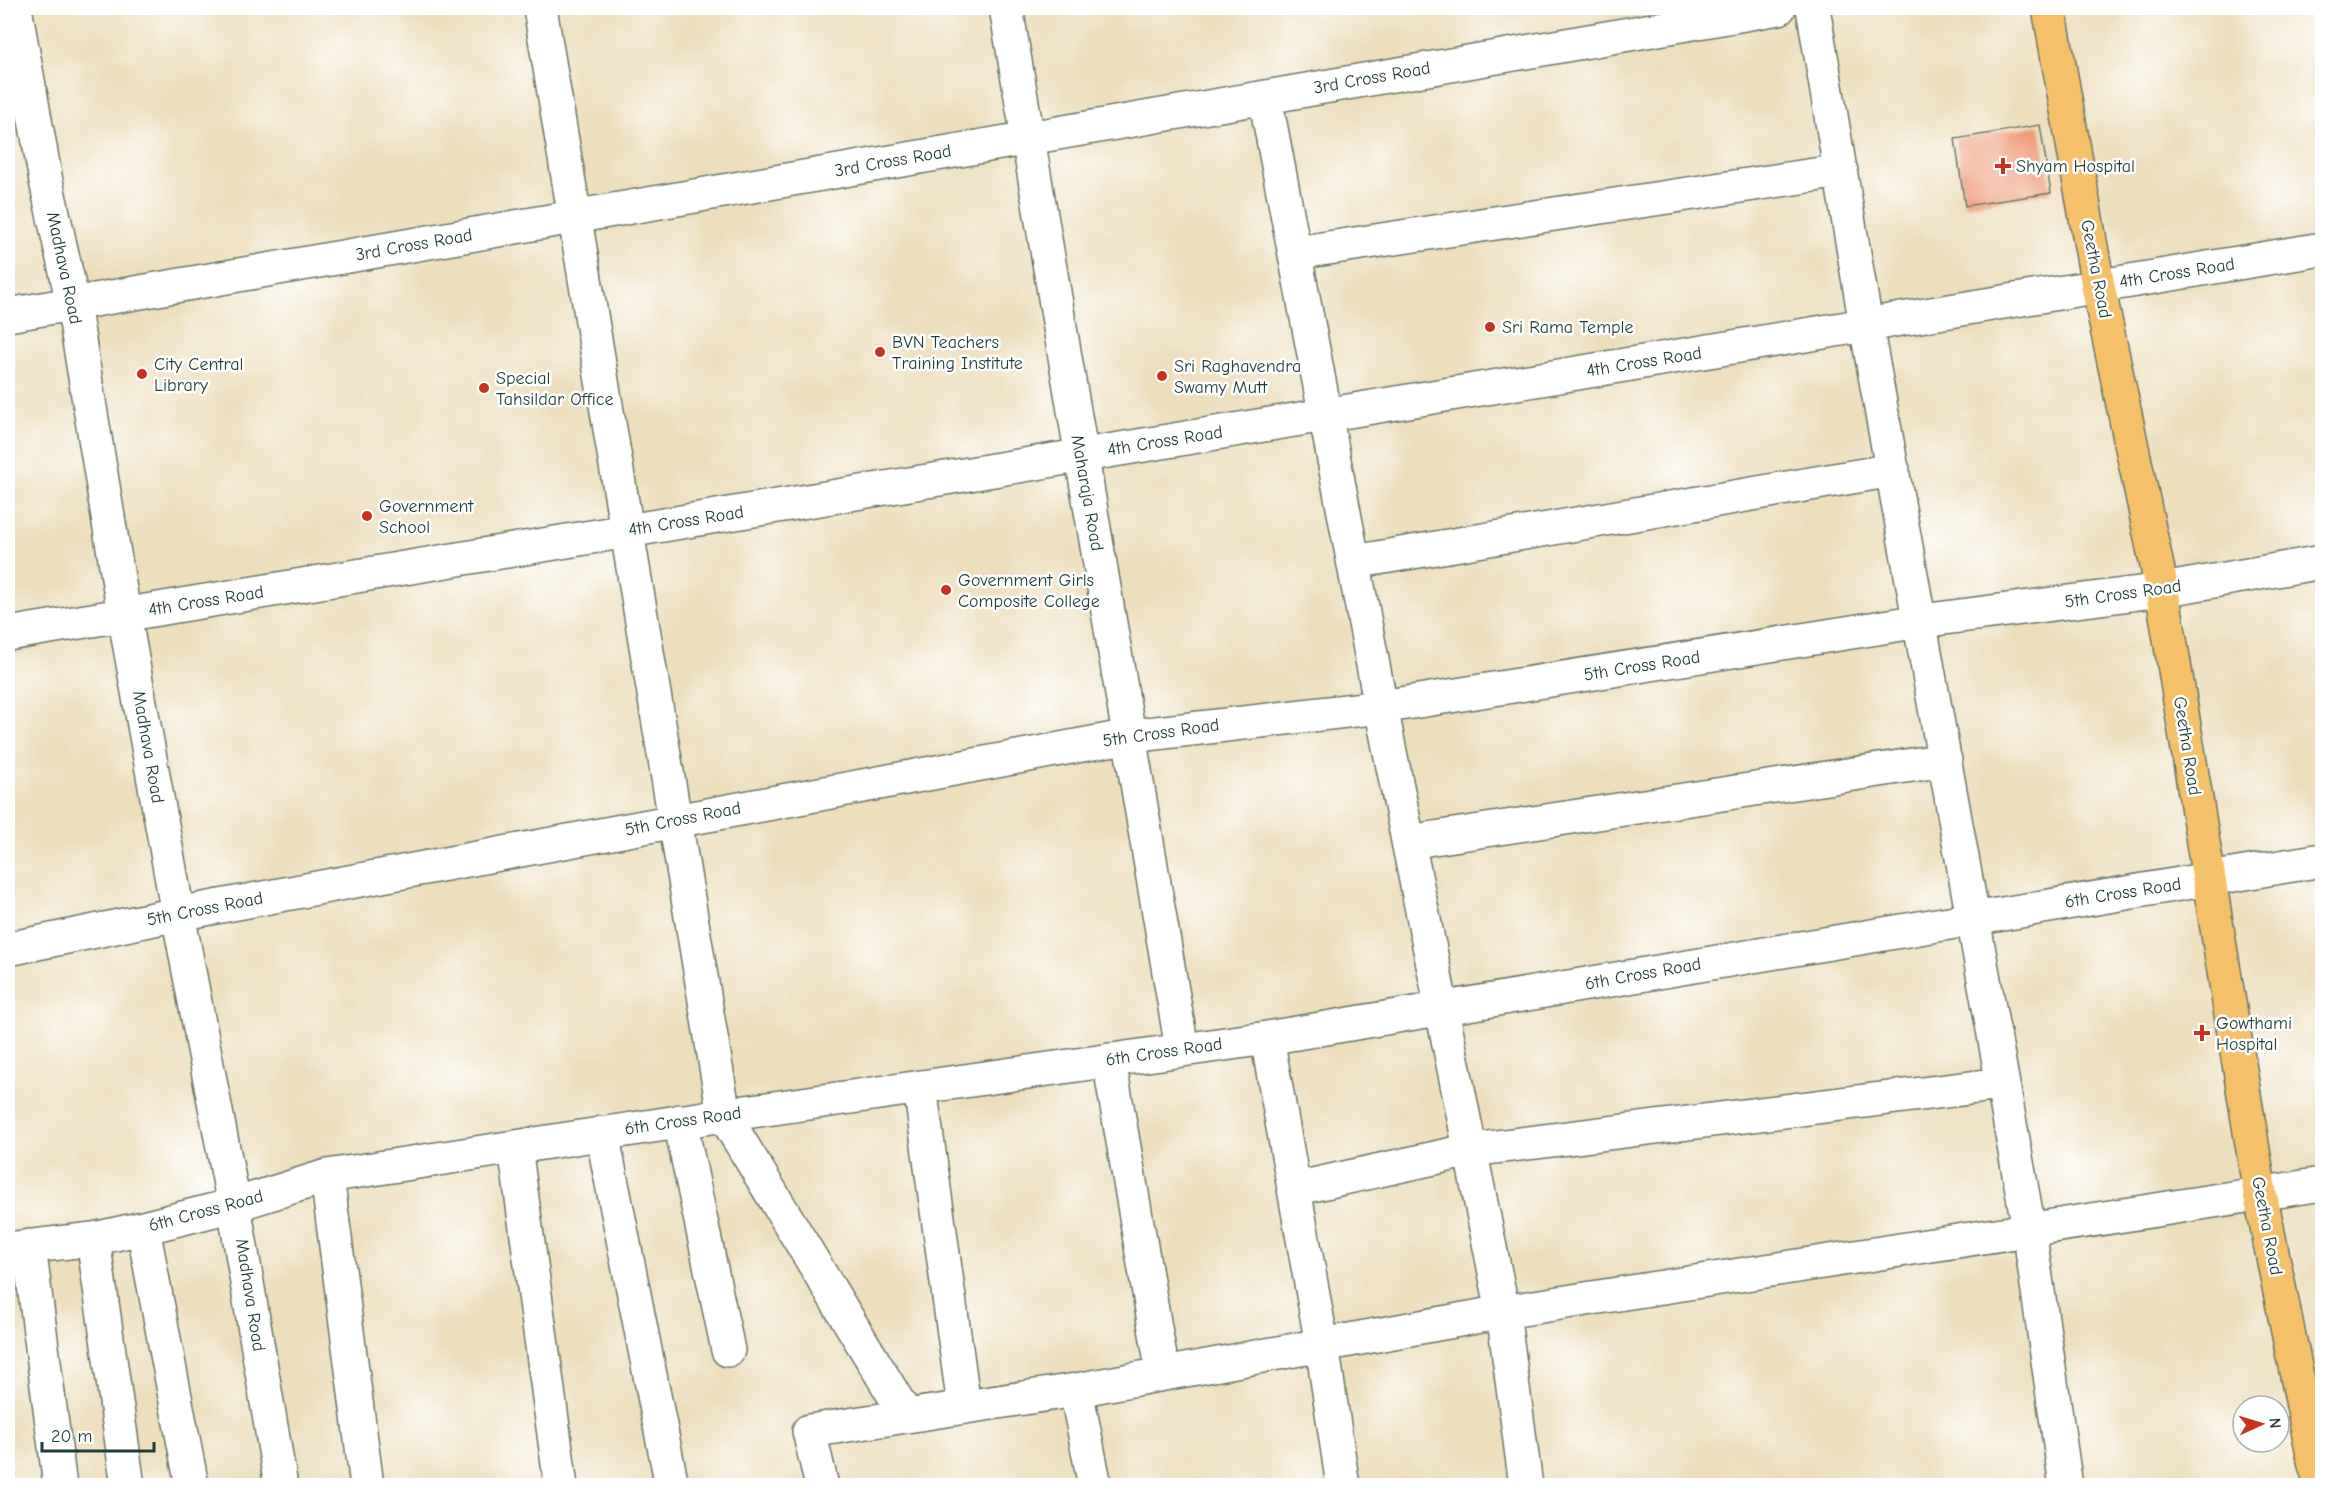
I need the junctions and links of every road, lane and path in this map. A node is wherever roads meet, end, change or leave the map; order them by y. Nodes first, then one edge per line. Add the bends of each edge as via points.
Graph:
1 (15, 8) edge
2 (540, 8) edge
3 (1006, 8) edge
4 (1779, 8) edge
5 (1813, 8) edge
6 (2049, 8) edge
7 (1265, 97) junction
8 (1029, 138) junction
9 (1841, 171) junction
10 (575, 217) junction
11 (2322, 249) edge
12 (1295, 253) junction
13 (2098, 286) junction
14 (72, 304) junction
15 (8, 315) edge
16 (1866, 325) junction
17 (1327, 414) junction
18 (1080, 455) junction
19 (1893, 470) junction
20 (627, 531) junction
21 (1354, 562) junction
22 (2322, 562) edge
23 (2162, 590) junction
24 (124, 614) junction
25 (1921, 621) junction
26 (8, 634) edge
27 (1382, 707) junction
28 (1130, 736) junction
29 (1945, 760) junction
30 (675, 821) junction
31 (1408, 842) junction
32 (2322, 860) edge
33 (2208, 879) junction
34 (178, 914) junction
35 (1974, 918) junction
36 (8, 949) edge
37 (1443, 1008) junction
38 (1268, 1038) junction
39 (1182, 1049) junction
40 (1109, 1060) junction
41 (2002, 1084) junction
42 (920, 1087) junction
43 (724, 1115) junction
44 (680, 1122) junction
45 (602, 1133) junction
46 (515, 1147) junction
47 (1471, 1150) junction
48 (327, 1176) junction
49 (2322, 1184) edge
50 (1294, 1189) junction
51 (2260, 1193) junction
52 (234, 1205) junction
53 (143, 1228) junction
54 (2029, 1229) junction
55 (93, 1239) junction
56 (18, 1247) edge
57 (1503, 1312) junction
58 (1322, 1345) junction
59 (728, 1350) dead end
60 (1163, 1374) junction
61 (1076, 1390) junction
62 (964, 1406) junction
63 (906, 1415) junction
64 (60, 1485) edge
65 (128, 1485) edge
66 (192, 1485) edge
67 (281, 1485) edge
68 (368, 1485) edge
69 (561, 1485) edge
70 (672, 1485) edge
71 (822, 1485) edge
72 (1095, 1485) edge
73 (1343, 1485) edge
74 (1526, 1485) edge
75 (2066, 1485) edge
76 (2322, 1485) edge

1 - 14 street, Madhava Road
2 - 10 street
3 - 8 street, Maharaja Road
4 - 7 street, 3rd Cross Road
5 - 9 street
6 - 13 main road, Geetha Road
7 - 8 street, 3rd Cross Road
7 - 12 street
8 - 10 street, 3rd Cross Road
8 - 18 street, Maharaja Road
9 - 12 street
9 - 16 street
10 - 14 street, 3rd Cross Road
10 - 20 street
11 - 13 street, 4th Cross Road
12 - 17 street
13 - 16 street, 4th Cross Road
13 - 23 main road, Geetha Road
14 - 15 street, 3rd Cross Road
14 - 24 street, Madhava Road
16 - 17 street, 4th Cross Road
16 - 19 street
17 - 18 street, 4th Cross Road
17 - 21 street
18 - 20 street, 4th Cross Road
18 - 28 street, Maharaja Road
19 - 21 street
19 - 25 street
20 - 24 street, 4th Cross Road
20 - 30 street
21 - 27 street
22 - 23 street, 5th Cross Road
23 - 25 street, 5th Cross Road
23 - 33 main road, Geetha Road
24 - 26 street, 4th Cross Road
24 - 34 street, Madhava Road
25 - 27 street, 5th Cross Road
25 - 29 street
27 - 28 street, 5th Cross Road
27 - 31 street
28 - 30 street, 5th Cross Road
28 - 39 street, Maharaja Road
29 - 31 street
29 - 35 street
30 - 34 street, 5th Cross Road
30 - 43 street
31 - 37 street
32 - 33 street, 6th Cross Road
33 - 35 street, 6th Cross Road
33 - 51 main road, Geetha Road
34 - 36 street, 5th Cross Road
34 - 52 street, Madhava Road
35 - 37 street, 6th Cross Road
35 - 41 street
37 - 38 street, 6th Cross Road
37 - 47 street
38 - 39 street, 6th Cross Road
38 - 50 street
39 - 40 street, 6th Cross Road
40 - 42 street, 6th Cross Road
40 - 60 street
41 - 47 street
41 - 54 street
42 - 43 street, 6th Cross Road
42 - 62 street
43 - 44 street, 6th Cross Road
43 - 63 street
44 - 45 street, 6th Cross Road
44 - 59 street
45 - 46 street, 6th Cross Road
45 - 70 street
46 - 48 street, 6th Cross Road
46 - 69 street
47 - 50 street
47 - 57 street
48 - 52 street, 6th Cross Road
48 - 68 street
49 - 51 street
50 - 58 street
51 - 54 street
51 - 76 main road, Geetha Road via 2314,1466
52 - 53 street, 6th Cross Road
52 - 67 street, Madhava Road
53 - 55 street, 6th Cross Road
53 - 66 street
54 - 57 street
54 - 75 street
55 - 56 street, 6th Cross Road
55 - 65 street
56 - 64 street
57 - 58 street
57 - 74 street
58 - 60 street
58 - 73 street
60 - 61 street
61 - 62 street
61 - 72 street
62 - 63 street
63 - 71 street via 809,1431

